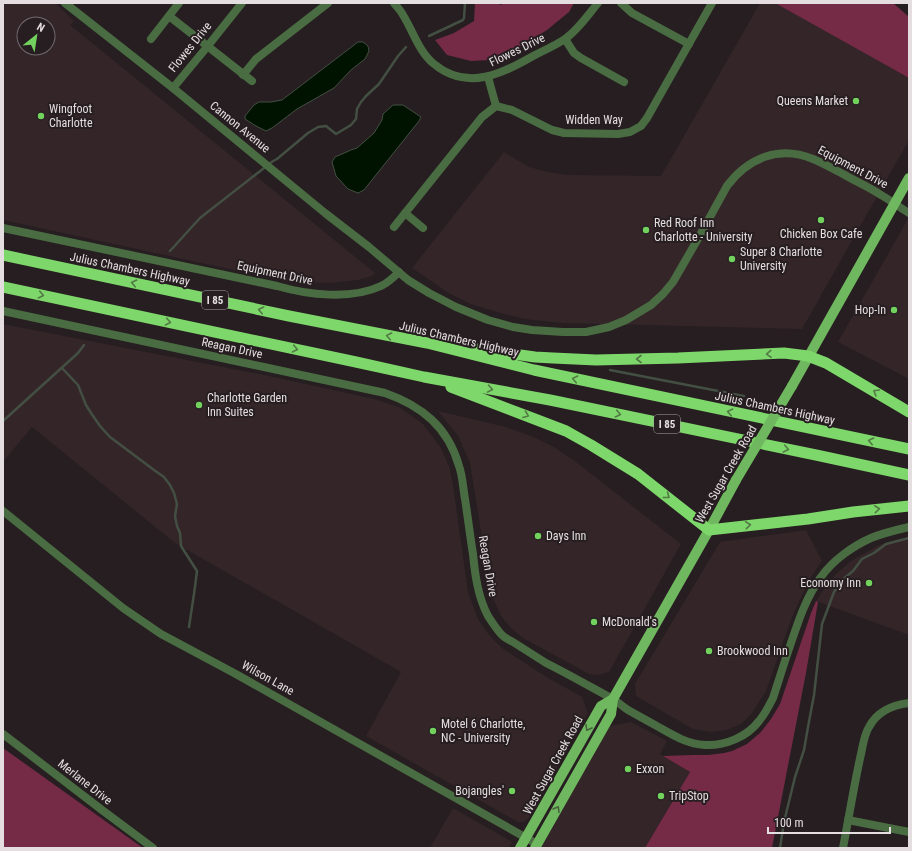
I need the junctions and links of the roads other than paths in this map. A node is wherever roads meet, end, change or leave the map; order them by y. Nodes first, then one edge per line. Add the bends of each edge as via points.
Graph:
1 (64, 3) edge
2 (179, 3) edge
3 (242, 3) edge
4 (328, 3) edge
5 (394, 3) edge
6 (598, 3) edge
7 (621, 3) edge
8 (712, 3) edge
9 (169, 16) junction
10 (151, 38) dead end
11 (565, 39) junction
12 (689, 44) junction
13 (207, 47) junction
14 (244, 75) junction
15 (488, 77) junction
16 (252, 81) dead end
17 (624, 82) dead end
18 (173, 88) junction
19 (496, 106) junction
20 (909, 178) edge
21 (894, 204) junction
22 (405, 213) junction
23 (909, 213) edge
24 (394, 227) dead end
25 (3, 228) edge
26 (424, 228) dead end
27 (3, 255) edge
28 (399, 272) junction
29 (3, 287) edge
30 (3, 311) edge
31 (427, 343) junction
32 (808, 356) junction
33 (424, 377) junction
34 (909, 412) edge
35 (909, 449) edge
36 (909, 475) edge
37 (909, 506) edge
38 (3, 511) edge
39 (909, 527) edge
40 (709, 530) junction
41 (612, 699) junction
42 (909, 703) edge
43 (3, 734) edge
44 (848, 820) junction
45 (909, 832) edge
46 (526, 838) junction
47 (536, 846) edge
48 (153, 848) edge
49 (520, 848) edge
50 (843, 848) edge

1 - 18 street, Cannon Avenue
2 - 9 street
3 - 13 street, Flowes Drive
4 - 14 street via 256,59
5 - 15 street, Flowes Drive via 423,53 433,64 454,75
6 - 11 street, Flowes Drive
7 - 12 street via 632,13
8 - 12 street, Widden Way
9 - 10 street
9 - 13 street
11 - 15 street, Flowes Drive
11 - 17 street via 574,53
12 - 19 street, Widden Way via 648,118 641,126 630,132 564,134 512,110
13 - 14 street
13 - 18 street, Flowes Drive
14 - 16 street
15 - 19 street
18 - 28 street, Cannon Avenue
19 - 22 street via 482,116
20 - 21 main road, West Sugar Creek Road
21 - 23 street, Equipment Drive
21 - 28 street, Equipment Drive via 813,158 783,153 763,157 741,170 727,186 677,276 651,305 626,320 586,332 532,330 488,320 445,302
21 - 32 main road, West Sugar Creek Road
22 - 24 street
22 - 26 street
25 - 28 street, Equipment Drive via 313,294 347,295 373,289 386,283
31 -> 27 highway, Julius Chambers Highway / I 85
29 -> 33 highway, I 85
30 - 41 street, Reagan Drive via 385,393 414,406 443,432 460,467 480,597 492,623 502,635 531,654
32 -> 31 highway via 784,353 596,360 535,357
35 -> 31 highway, Julius Chambers Highway / I 85 via 534,370
34 -> 32 highway via 826,363
32 - 40 main road, West Sugar Creek Road, bridge
33 -> 36 highway, I 85 via 550,400
33 -> 40 highway via 539,420 591,444 638,474
40 -> 37 highway
38 - 46 street, Wilson Lane via 123,608 161,634
39 - 41 street, Reagan Drive via 870,538 832,565 822,576 803,608 773,698 758,722 746,733 717,745 686,742
40 - 41 main road, West Sugar Creek Road
41 -> 46 main road, West Sugar Creek Road via 601,706
47 -> 41 main road, West Sugar Creek Road via 611,714
42 - 44 street via 884,711 869,727 858,764
43 - 48 street, Merlane Drive
44 - 45 street
44 - 50 street
46 - 47 street, Wilson Lane
46 - 49 main road, West Sugar Creek Road

